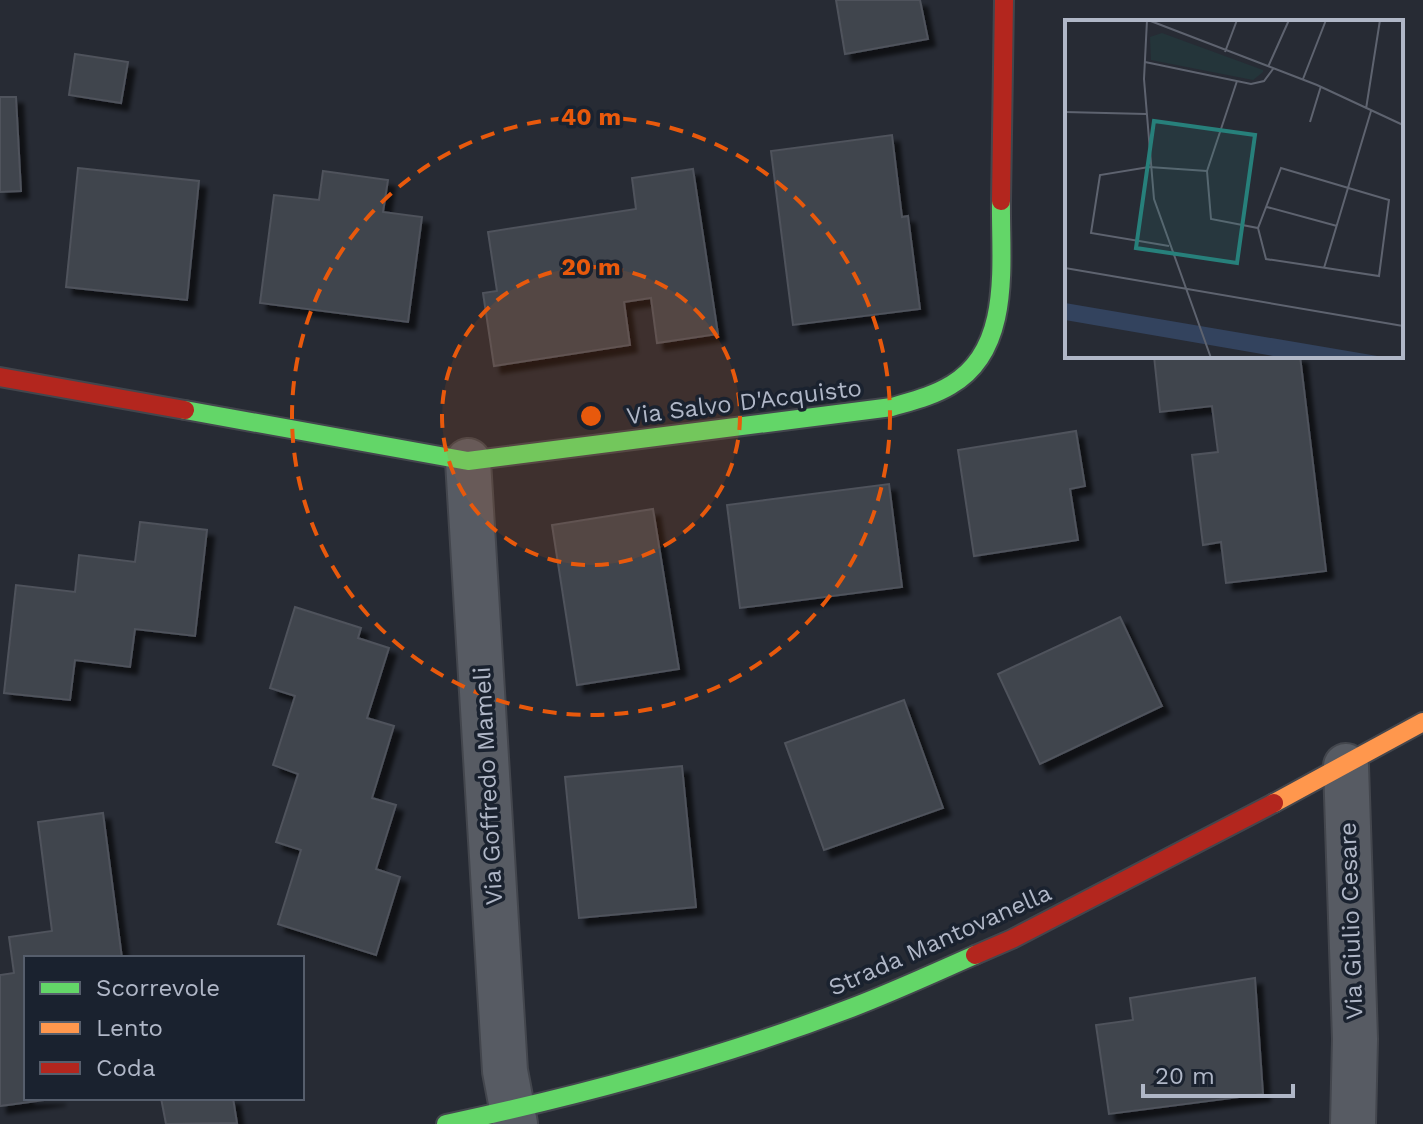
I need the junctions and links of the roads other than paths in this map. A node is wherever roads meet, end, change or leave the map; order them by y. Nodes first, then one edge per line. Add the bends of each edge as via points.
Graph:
1 (1004, 0) edge
2 (0, 377) edge
3 (468, 461) junction
4 (1423, 722) edge
5 (1346, 766) junction
6 (513, 1117) edge
7 (446, 1124) edge
8 (1353, 1124) edge

1 - 3 street, Via Salvo D'Acquisto via 999,309 990,342 968,375 935,395 892,407
2 - 3 street, Via Salvo D'Acquisto
3 - 6 street, Via Goffredo Mameli via 505,1071
4 - 5 street, Strada Mantovanella
5 - 6 street, Strada Mantovanella via 1012,939 851,1008
5 - 8 street, Via Giulio Cesare
6 - 7 street, Strada Mantovanella

